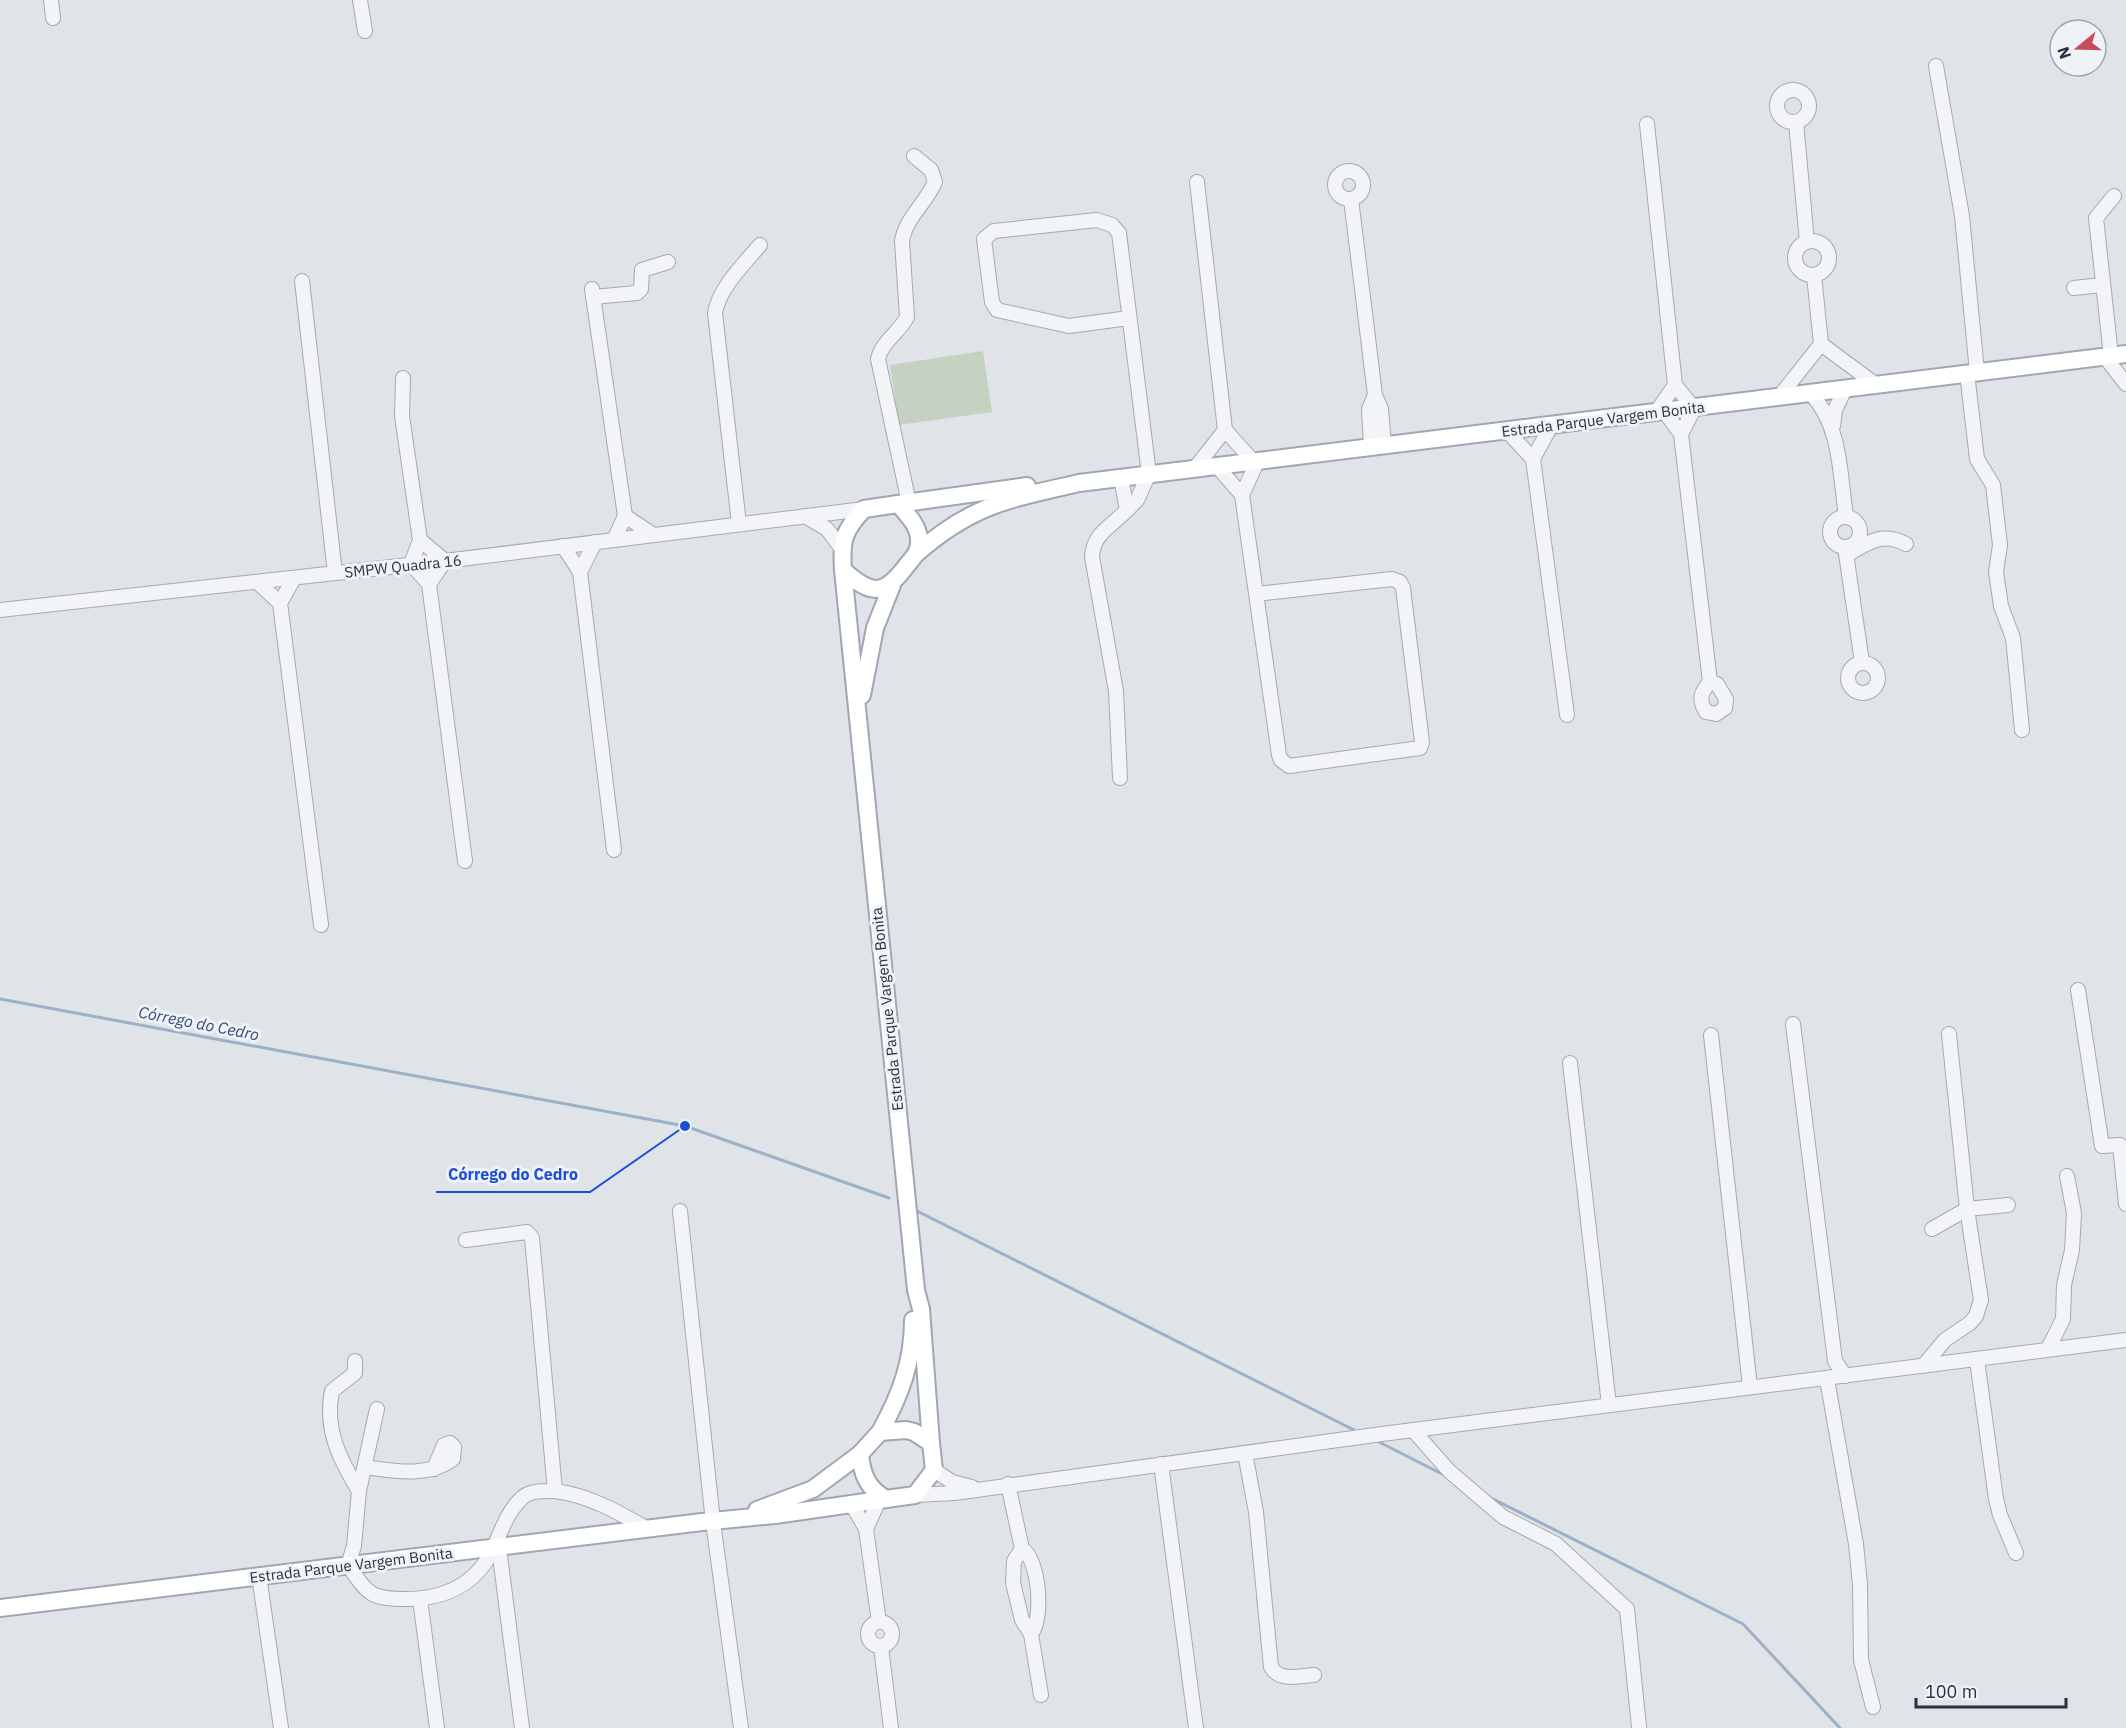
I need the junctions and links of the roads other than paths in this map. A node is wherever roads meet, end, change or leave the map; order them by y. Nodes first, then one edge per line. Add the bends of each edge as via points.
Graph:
1 (51, 0) edge
2 (360, 0) edge
3 (53, 18) dead end
4 (365, 31) dead end
5 (1936, 66) dead end
6 (1796, 122) dead end
7 (1647, 124) dead end
8 (914, 156) dead end
9 (1197, 182) dead end
10 (2114, 196) dead end
11 (1351, 199) dead end
12 (1807, 242) junction
13 (760, 244) dead end
14 (668, 262) dead end
15 (1814, 275) junction
16 (302, 281) dead end
17 (2102, 285) junction
18 (2074, 288) dead end
19 (1129, 318) junction
20 (1821, 344) junction
21 (2114, 355) edge
22 (1972, 373) junction
23 (403, 378) dead end
24 (1875, 384) junction
25 (2126, 384) edge
26 (1675, 385) junction
27 (1845, 389) junction
28 (1810, 393) junction
29 (1779, 397) junction
30 (1694, 407) junction
31 (1660, 411) junction
32 (1552, 424) junction
33 (1225, 430) junction
34 (1506, 430) junction
35 (1833, 432) junction
36 (1681, 434) junction
37 (1378, 445) junction
38 (1533, 459) junction
39 (1256, 460) junction
40 (1216, 465) junction
41 (1195, 468) junction
42 (1149, 474) junction
43 (1121, 478) junction
44 (1079, 483) junction
45 (1242, 495) junction
46 (904, 504) junction
47 (864, 509) junction
48 (1127, 510) junction
49 (625, 516) junction
50 (805, 516) junction
51 (740, 524) junction
52 (652, 534) junction
53 (420, 540) junction
54 (615, 540) junction
55 (595, 542) junction
56 (1906, 543) dead end
57 (563, 546) junction
58 (842, 549) junction
59 (1845, 551) junction
60 (917, 553) junction
61 (445, 561) junction
62 (411, 564) junction
63 (843, 570) junction
64 (580, 572) junction
65 (335, 573) junction
66 (294, 578) junction
67 (257, 582) junction
68 (429, 584) junction
69 (892, 585) junction
70 (1256, 594) junction
71 (280, 603) junction
72 (0, 610) edge
73 (1862, 662) dead end
74 (1710, 682) dead end
75 (1567, 715) dead end
76 (859, 729) junction
77 (2022, 730) dead end
78 (1120, 778) dead end
79 (614, 850) dead end
80 (465, 861) dead end
81 (321, 925) dead end
82 (2078, 990) dead end
83 (1793, 1023) dead end
84 (1949, 1034) dead end
85 (1711, 1035) dead end
86 (1570, 1064) dead end
87 (2067, 1176) dead end
88 (2126, 1204) edge
89 (2008, 1205) dead end
90 (1967, 1209) junction
91 (680, 1211) dead end
92 (1932, 1229) dead end
93 (466, 1240) dead end
94 (916, 1290) junction
95 (2063, 1319) junction
96 (2125, 1345) edge
97 (2076, 1346) junction
98 (2048, 1350) junction
99 (1977, 1360) junction
100 (355, 1361) dead end
101 (1836, 1361) junction
102 (1923, 1366) junction
103 (1845, 1376) junction
104 (1825, 1379) junction
105 (1750, 1387) junction
106 (1609, 1405) junction
107 (377, 1409) dead end
108 (1413, 1430) junction
109 (880, 1432) junction
110 (931, 1443) junction
111 (1245, 1453) junction
112 (860, 1454) junction
113 (1161, 1464) junction
114 (365, 1467) junction
115 (434, 1469) dead end
116 (934, 1470) junction
117 (1008, 1484) junction
118 (977, 1488) junction
119 (359, 1491) junction
120 (555, 1491) junction
121 (915, 1495) junction
122 (882, 1499) junction
123 (851, 1503) junction
124 (709, 1520) junction
125 (646, 1528) junction
126 (866, 1529) junction
127 (496, 1548) junction
128 (1022, 1549) junction
129 (2016, 1553) dead end
130 (348, 1565) junction
131 (259, 1576) junction
132 (420, 1599) junction
133 (0, 1608) edge
134 (1031, 1634) junction
135 (1314, 1675) dead end
136 (1041, 1695) dead end
137 (1873, 1707) dead end
138 (1639, 1727) edge
139 (281, 1728) edge
140 (437, 1728) edge
141 (522, 1728) edge
142 (741, 1728) edge
143 (891, 1728) edge
144 (1196, 1728) edge

1 - 3 street
2 - 4 street
5 - 22 street via 1962,216
6 - 12 street
7 - 26 street
8 - 46 street via 931,170 935,182 904,229 907,317 886,342 878,359
9 - 33 street
10 - 17 street via 2096,218
11 - 37 street via 1375,395 1381,409
12 - 15 street via 1795,257 1804,273
12 - 15 street via 1816,241 1829,254 1829,264
13 - 51 street via 737,273 715,313
14 - 49 street via 642,270 638,293 593,293
15 - 20 street
16 - 65 street
17 - 18 street
17 - 21 street
19 - 19 street via 1119,233 1108,223 1096,220 994,231 984,239 992,302 997,310 1069,326
19 - 42 street
20 - 24 street
20 - 29 street
21 - 22 main road, Estrada Parque Vargem Bonita
21 - 25 street
22 - 24 main road, Estrada Parque Vargem Bonita
22 - 77 street via 1977,459 1992,485 2000,545 1996,572 2001,606 2013,638
23 - 53 street via 402,416
24 - 27 main road, Estrada Parque Vargem Bonita
26 - 30 street
26 - 31 street
27 - 28 main road, Estrada Parque Vargem Bonita
27 - 35 street via 1835,410
28 - 29 main road, Estrada Parque Vargem Bonita
28 - 35 street via 1825,411
29 - 30 main road, Estrada Parque Vargem Bonita
30 - 31 main road, Estrada Parque Vargem Bonita
30 - 36 street
31 - 32 main road, Estrada Parque Vargem Bonita
31 - 36 street
32 - 34 main road, Estrada Parque Vargem Bonita
32 - 38 street
33 - 39 street
33 - 41 street
34 - 37 main road, Estrada Parque Vargem Bonita
34 - 38 street
35 - 59 street via 1846,517 1859,528 1859,537
36 - 74 street
37 - 39 main road, Estrada Parque Vargem Bonita
38 - 75 street
39 - 40 main road, Estrada Parque Vargem Bonita
39 - 45 street
40 - 41 main road, Estrada Parque Vargem Bonita
40 - 45 street
41 - 42 main road, Estrada Parque Vargem Bonita
42 - 43 main road, Estrada Parque Vargem Bonita
42 - 48 street via 1143,490
43 - 44 main road, Estrada Parque Vargem Bonita
43 - 48 street
44 - 46 main road, Estrada Parque Vargem Bonita via 1022,486
44 - 60 main road, Estrada Parque Vargem Bonita via 993,504 952,524
45 - 70 street
46 - 47 main road
46 - 60 main road via 919,541
47 - 50 street, SMPW Quadra 16
47 - 58 main road via 847,530
48 - 78 street via 1098,536 1092,557 1116,692
49 - 52 street
49 - 54 street
50 - 51 street, SMPW Quadra 16
50 - 58 street via 827,529
51 - 52 street, SMPW Quadra 16
52 - 54 street, SMPW Quadra 16
53 - 61 street
53 - 62 street
54 - 55 street, SMPW Quadra 16
55 - 57 street, SMPW Quadra 16
55 - 64 street
56 - 59 street via 1883,537
57 - 61 street, SMPW Quadra 16
57 - 64 street
58 - 63 main road
59 - 73 street
60 - 69 main road
61 - 62 street, SMPW Quadra 16
61 - 68 street
62 - 65 street, SMPW Quadra 16
62 - 68 street
63 - 69 main road via 867,587
63 - 76 main road, Estrada Parque Vargem Bonita
64 - 79 street
65 - 66 street, SMPW Quadra 16
66 - 67 street, SMPW Quadra 16
66 - 71 street
67 - 71 street
67 - 72 street, SMPW Quadra 16
68 - 80 street
69 - 76 main road, Estrada Parque Vargem Bonita via 875,628
70 - 70 street via 1283,763 1289,766 1420,748 1400,582 1392,579
71 - 81 street
76 - 94 main road, Estrada Parque Vargem Bonita
82 - 88 street via 2102,1146 2120,1144
83 - 101 street
84 - 90 street
85 - 105 street
86 - 106 street
87 - 95 street via 2074,1228 2064,1285
89 - 90 street
90 - 92 street
90 - 102 street via 1980,1308 1970,1323 1945,1340
91 - 124 street
93 - 120 street via 515,1232 527,1232 532,1238
94 - 109 main road, Estrada Parque Vargem Bonita via 902,1391
94 - 110 main road, Estrada Parque Vargem Bonita
95 - 97 street
95 - 98 street
96 - 97 street
97 - 98 street
98 - 99 street
99 - 102 street
99 - 129 street via 1996,1499
100 - 119 street via 356,1373 332,1391 328,1407 335,1447
101 - 103 street
101 - 104 street
102 - 103 street
103 - 104 street
104 - 105 street
104 - 137 street via 1856,1544 1861,1660
105 - 106 street
106 - 108 street
107 - 114 street
108 - 111 street
108 - 138 street via 1449,1471 1503,1517 1556,1544 1627,1609
109 - 110 main road via 906,1430
109 - 112 main road
110 - 116 main road
111 - 113 street
111 - 135 street via 1256,1512 1271,1667 1285,1677
112 - 122 main road via 864,1477
112 - 124 main road, Estrada Parque Vargem Bonita via 813,1489 757,1510
113 - 117 street
113 - 144 street
114 - 115 street via 392,1472
114 - 119 street
116 - 118 street via 952,1482
116 - 121 main road
117 - 118 street
117 - 128 street
118 - 121 street
119 - 130 street via 354,1546
120 - 125 street via 572,1493
120 - 127 street via 536,1491 521,1498 500,1533
121 - 122 main road
122 - 123 main road, Estrada Parque Vargem Bonita
122 - 126 street
123 - 124 main road, Estrada Parque Vargem Bonita
123 - 126 street
124 - 125 main road, Estrada Parque Vargem Bonita
124 - 142 street
125 - 127 main road, Estrada Parque Vargem Bonita
126 - 143 street via 879,1622 869,1628 868,1635 874,1645 881,1647
127 - 130 main road, Estrada Parque Vargem Bonita
127 - 132 street via 462,1586 444,1596
127 - 141 street
128 - 134 street via 1014,1561 1013,1583 1022,1620
128 - 134 street via 1031,1557 1038,1599 1039,1622
130 - 131 main road, Estrada Parque Vargem Bonita
130 - 132 street via 367,1593 382,1599
131 - 133 main road, Estrada Parque Vargem Bonita
131 - 139 street
132 - 140 street
134 - 136 street

